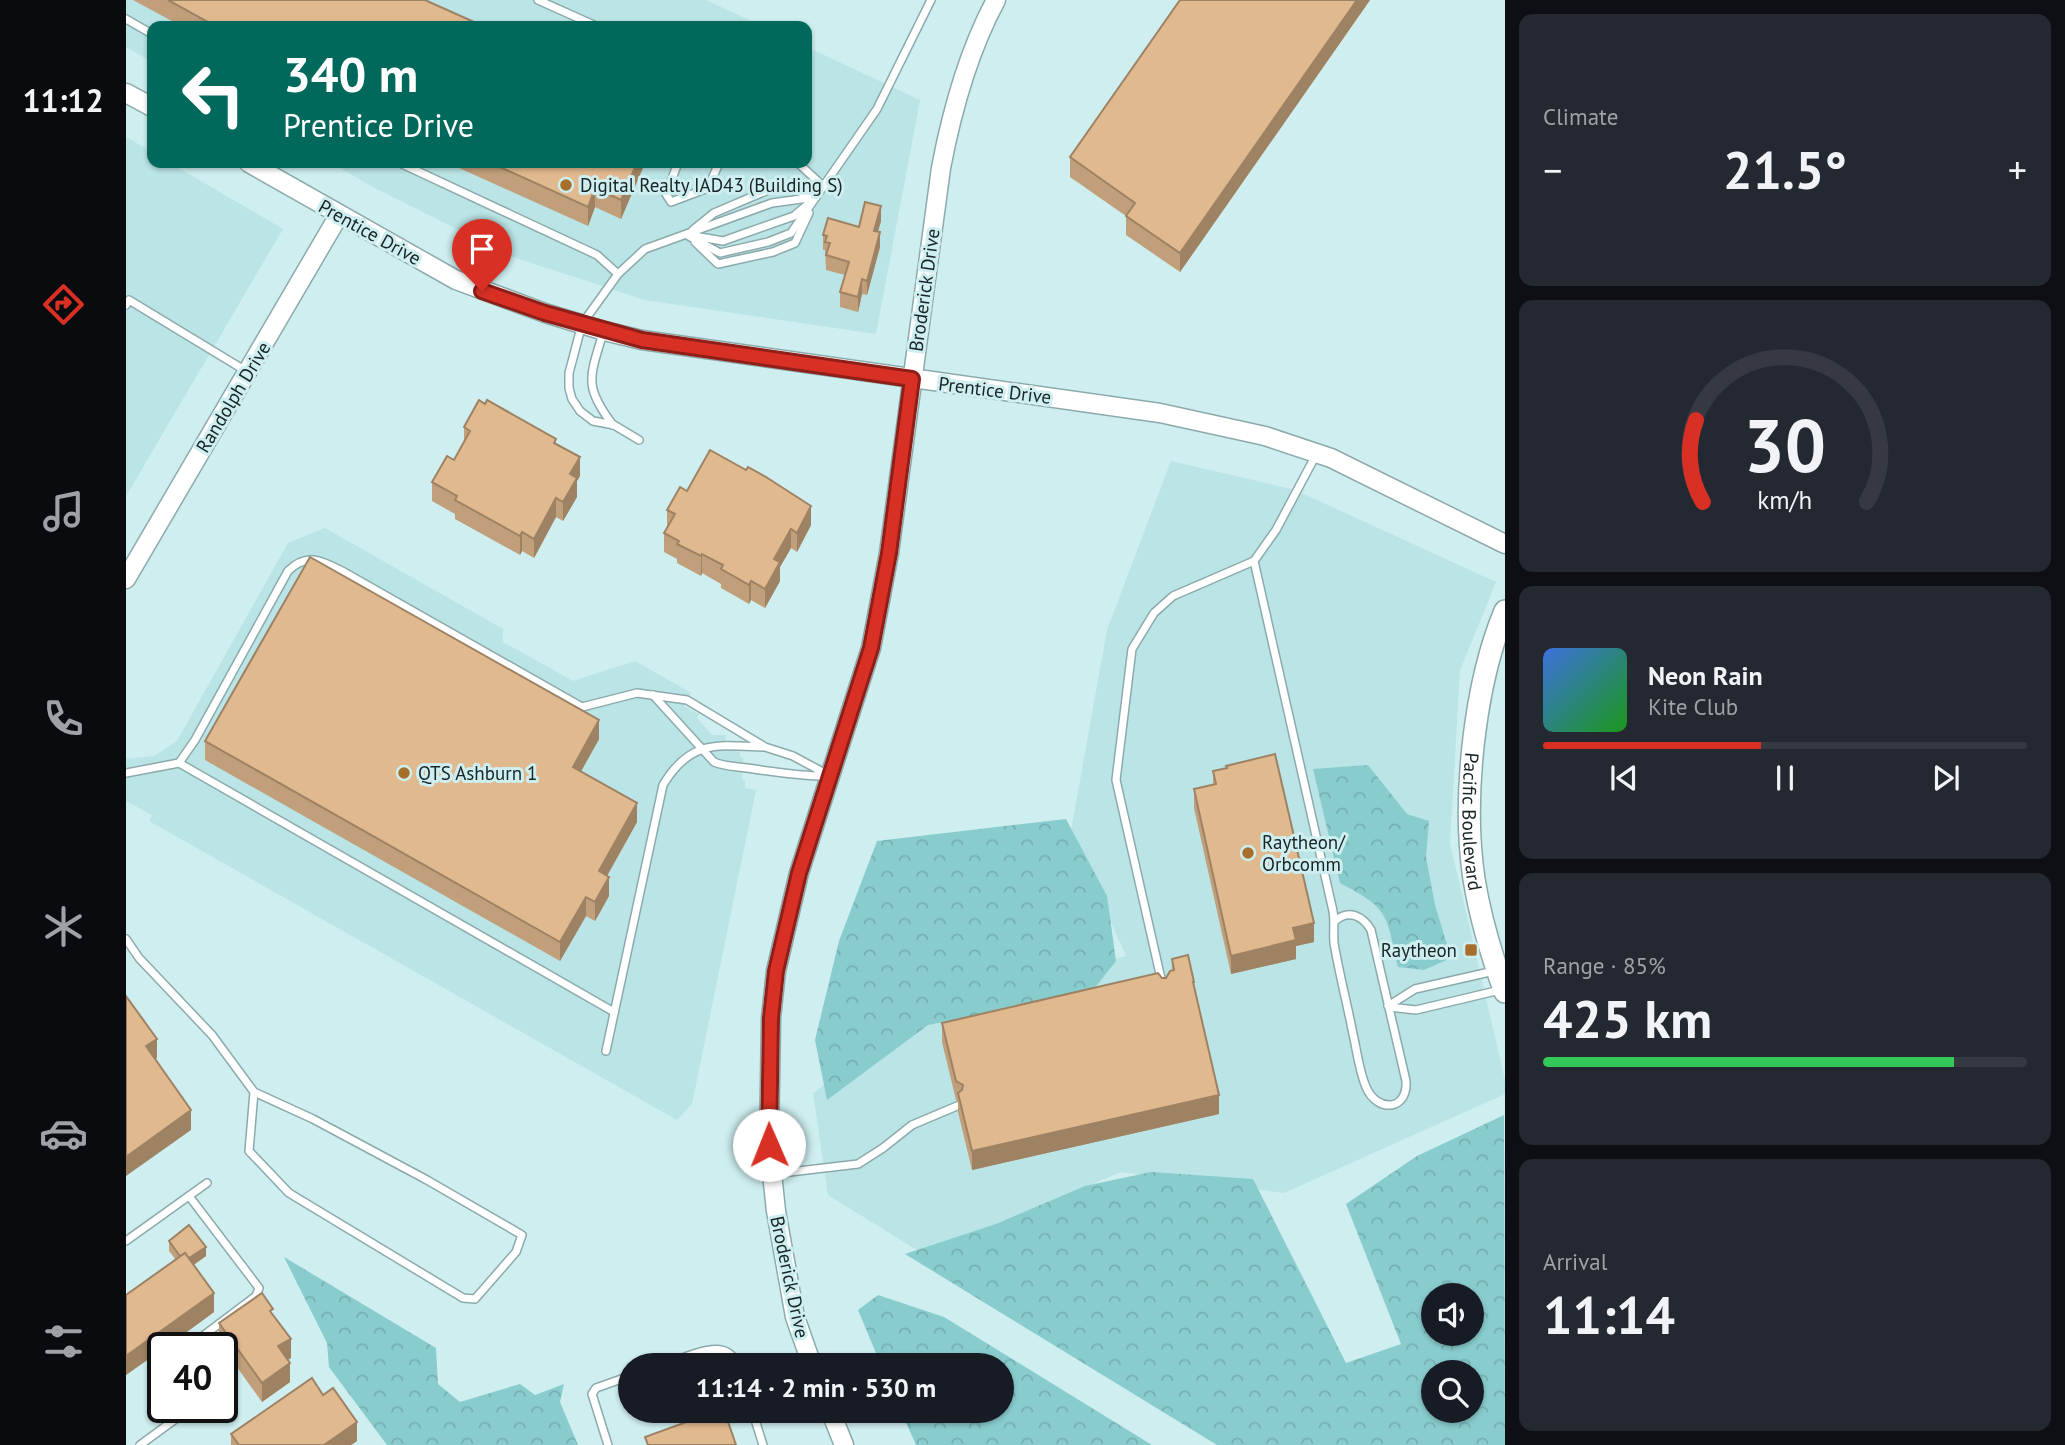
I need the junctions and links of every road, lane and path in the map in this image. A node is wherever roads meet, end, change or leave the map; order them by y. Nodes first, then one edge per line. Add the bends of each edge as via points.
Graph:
1 (538, 0) edge
2 (931, 0) edge
3 (996, 0) edge
4 (126, 19) edge
5 (585, 21) edge
6 (147, 31) edge
7 (126, 93) edge
8 (147, 104) edge
9 (258, 168) edge
10 (411, 168) edge
11 (676, 168) edge
12 (717, 168) edge
13 (804, 168) edge
14 (824, 187) junction
15 (816, 197) junction
16 (339, 215) junction
17 (687, 234) junction
18 (618, 274) junction
19 (126, 305) edge
20 (582, 324) junction
21 (604, 331) junction
22 (247, 372) junction
23 (912, 379) junction
24 (614, 425) junction
25 (639, 440) dead end
26 (1318, 452) junction
27 (1505, 544) edge
28 (1254, 561) junction
29 (126, 579) edge
30 (1505, 611) edge
31 (653, 694) junction
32 (765, 747) junction
33 (702, 749) junction
34 (179, 763) junction
35 (126, 773) edge
36 (831, 776) junction
37 (1335, 921) junction
38 (126, 939) edge
39 (1503, 982) edge
40 (1164, 991) edge
41 (1388, 1006) junction
42 (614, 1012) junction
43 (606, 1051) dead end
44 (254, 1092) junction
45 (957, 1106) edge
46 (772, 1174) junction
47 (207, 1183) dead end
48 (189, 1196) junction
49 (126, 1241) edge
50 (208, 1332) edge
51 (700, 1353) edge
52 (729, 1353) edge
53 (808, 1353) edge
54 (618, 1380) edge
55 (170, 1423) edge
56 (756, 1423) edge
57 (836, 1423) edge
58 (140, 1445) edge
59 (608, 1445) edge
60 (763, 1445) edge
61 (845, 1445) edge

1 - 5 lane
2 - 14 lane via 877,109
3 - 23 street, Broderick Drive via 950,118
4 - 6 lane
7 - 8 street
9 - 16 street, Prentice Drive
10 - 18 lane via 597,255
11 - 12 lane via 666,194 671,202 708,188
13 - 14 lane
14 - 15 lane
15 - 17 lane via 772,202
15 - 17 lane via 794,216 723,241
15 - 17 lane via 780,186 714,213
15 - 17 lane via 791,233 768,242 720,253
15 - 17 lane via 796,243 773,252 718,264
16 - 20 street, Prentice Drive via 457,280
16 - 22 street, Randolph Drive
17 - 18 lane via 645,249
18 - 20 lane
19 - 22 lane via 129,300
20 - 21 street, Prentice Drive
20 - 24 lane via 569,373 572,399 593,421
21 - 23 street, Prentice Drive
21 - 24 lane via 590,377 598,405
22 - 29 street, Randolph Drive
23 - 26 street, Prentice Drive via 1160,413 1252,432
23 - 36 street, Broderick Drive via 871,648
24 - 25 lane
26 - 27 street, Prentice Drive
26 - 28 lane
28 - 37 lane
28 - 40 lane via 1173,596 1154,613 1132,649 1116,780
30 - 39 main road, Pacific Boulevard via 1488,662 1471,785 1474,878
31 - 32 lane via 687,700
31 - 33 lane
31 - 34 lane via 637,693 582,707 326,562 312,559 296,563 288,571
32 - 33 lane via 715,745
32 - 36 lane via 792,755
33 - 36 lane via 727,768
33 - 42 lane via 679,761 663,785
34 - 35 lane
34 - 42 lane
36 - 46 street, Broderick Drive via 799,873 776,971 769,1077
37 - 41 lane via 1356,915 1366,921
37 - 41 lane via 1334,943 1366,1086 1375,1101 1391,1106 1407,1090
38 - 44 lane via 212,1035
39 - 41 lane via 1416,1010
39 - 41 lane via 1415,989
42 - 43 lane
44 - 44 lane via 324,1125 522,1235 516,1252 475,1299 463,1298 289,1193 249,1150
45 - 46 lane via 912,1125 858,1164
46 - 53 street, Broderick Drive via 782,1256
47 - 48 lane
48 - 49 lane
48 - 50 lane via 259,1288 256,1296
51 - 52 lane via 715,1348
54 - 59 lane via 592,1394
55 - 58 lane
56 - 60 lane
57 - 61 street

